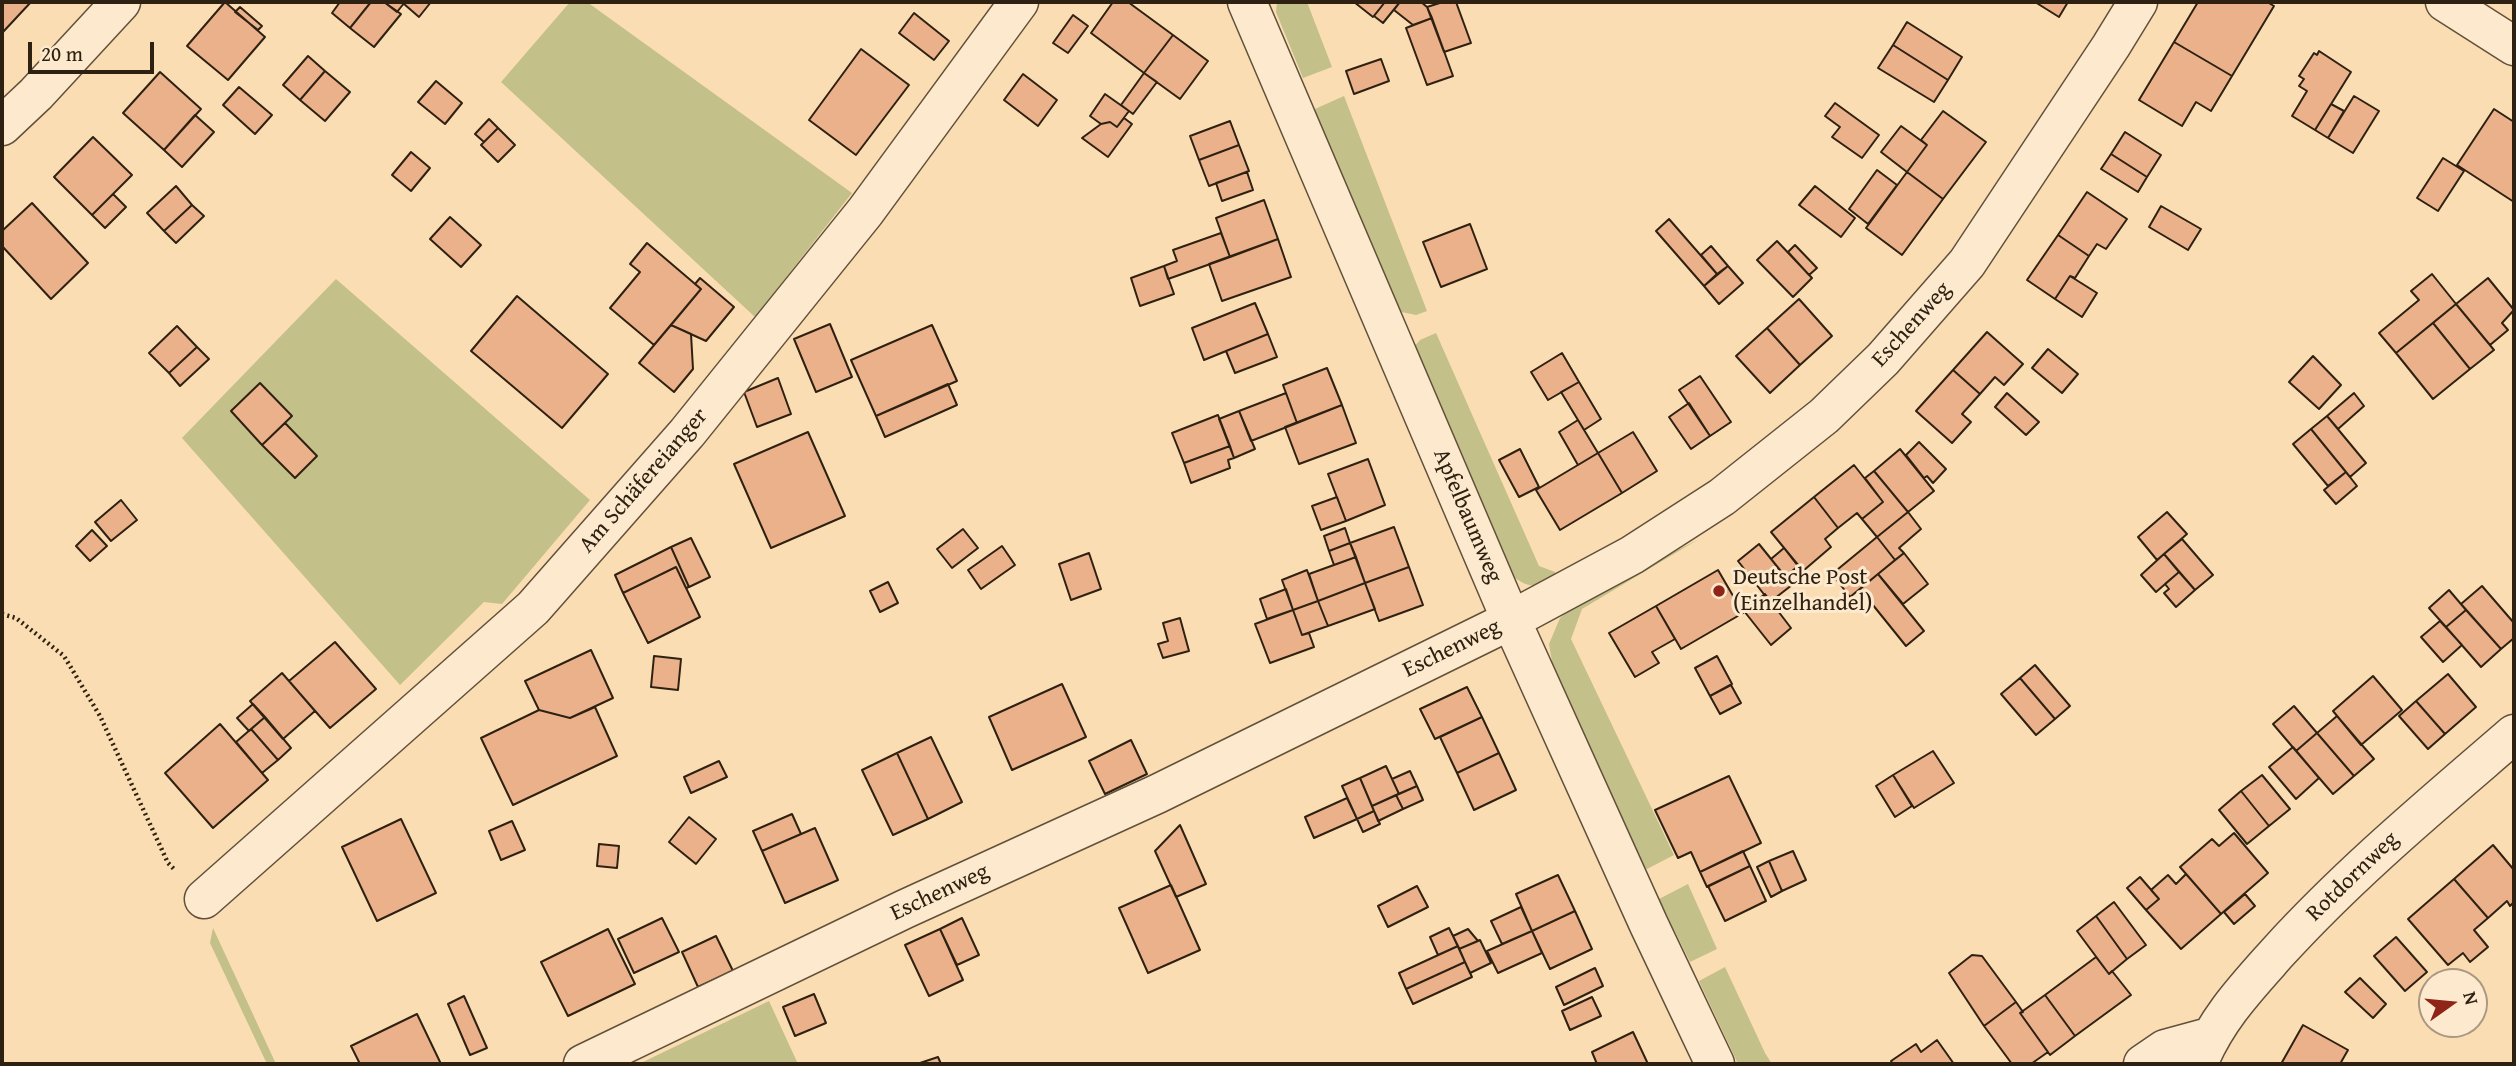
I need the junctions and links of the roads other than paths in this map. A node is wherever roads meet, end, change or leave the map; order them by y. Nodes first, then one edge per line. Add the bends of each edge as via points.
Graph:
1 (121, 2) edge
2 (1019, 2) edge
3 (1247, 2) edge
4 (2138, 2) edge
5 (2445, 2) edge
6 (2514, 46) edge
7 (2, 127) edge
8 (1511, 620) junction
9 (2514, 734) edge
10 (204, 899) road end
11 (2204, 1051) edge
12 (583, 1064) edge
13 (1715, 1064) edge
14 (2143, 1064) edge

1 - 7 street
2 - 10 street, Am Schäfereianger via 814,276 687,433 533,608
3 - 8 street, Apfelbaumweg
4 - 8 street, Eschenweg via 1967,263 1883,359 1824,416 1722,497 1632,555
5 - 6 street
8 - 12 street, Eschenweg via 1157,794
8 - 13 street, Apfelbaumweg
9 - 11 street, Rotdornweg via 2386,844 2300,928 2234,1001
11 - 14 street, Rotdornweg via 2165,1049

